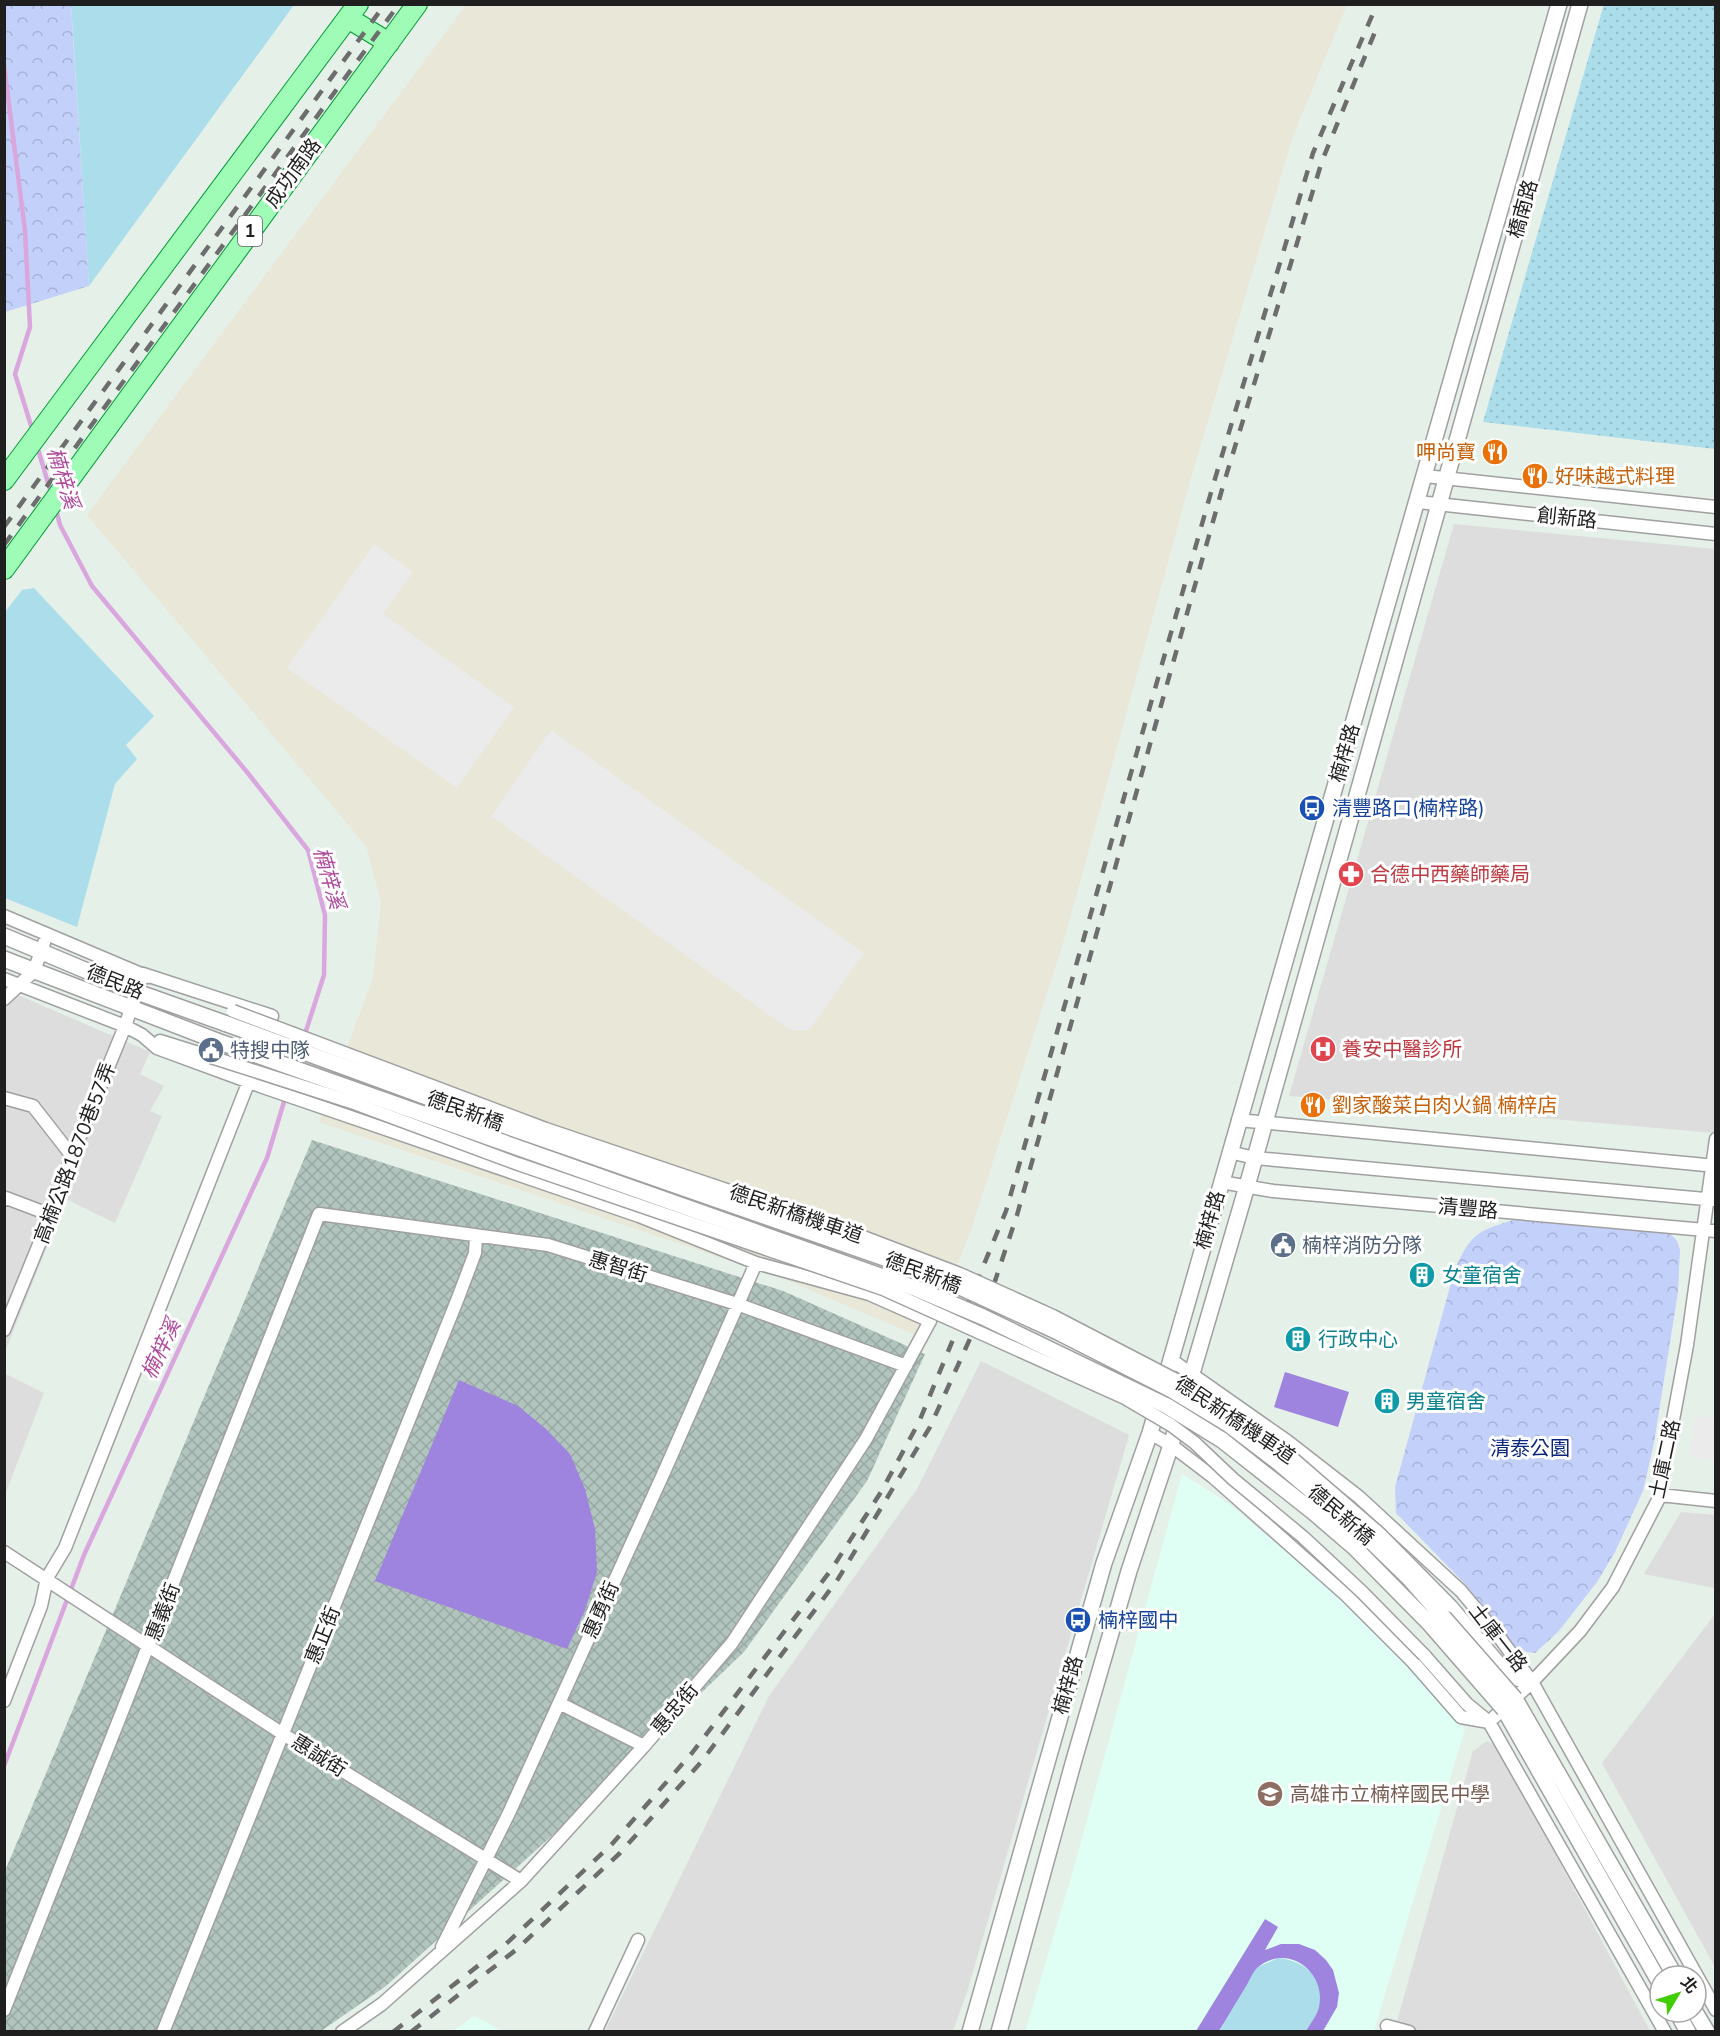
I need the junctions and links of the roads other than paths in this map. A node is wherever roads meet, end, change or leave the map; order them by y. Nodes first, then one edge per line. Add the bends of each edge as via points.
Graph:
1 (417, 4) edge
2 (1559, 4) edge
3 (1580, 4) edge
4 (353, 11) edge
5 (389, 43) junction
6 (1444, 408) joint
7 (1465, 414) joint
8 (1425, 476) junction
9 (1447, 478) junction
10 (4, 480) edge
11 (1418, 502) junction
12 (1439, 504) junction
13 (1716, 507) edge
14 (1716, 534) edge
15 (4, 569) edge
16 (4, 916) edge
17 (47, 934) junction
18 (4, 936) edge
19 (42, 951) junction
20 (4, 959) edge
21 (34, 971) junction
22 (143, 975) junction
23 (4, 979) edge
24 (20, 986) junction
25 (137, 992) junction
26 (4, 999) edge
27 (131, 1008) junction
28 (230, 1017) junction
29 (125, 1026) junction
30 (142, 1035) junction
31 (217, 1041) joint
32 (249, 1081) junction
33 (4, 1098) edge
34 (1238, 1120) junction
35 (1264, 1124) junction
36 (1716, 1139) edge
37 (1229, 1152) junction
38 (72, 1156) junction
39 (1255, 1158) junction
40 (1714, 1165) edge
41 (1221, 1182) junction
42 (1247, 1186) junction
43 (1711, 1199) edge
44 (4, 1200) edge
45 (320, 1214) joint
46 (51, 1215) junction
47 (1702, 1230) junction
48 (1716, 1232) edge
49 (476, 1237) junction
50 (756, 1263) junction
51 (737, 1304) junction
52 (4, 1330) edge
53 (1170, 1359) junction
54 (906, 1366) junction
55 (1192, 1373) junction
56 (1150, 1433) junction
57 (1171, 1444) junction
58 (1660, 1495) junction
59 (1716, 1502) edge
60 (4, 1552) edge
61 (47, 1578) junction
62 (150, 1646) junction
63 (1532, 1682) junction
64 (4, 1701) edge
65 (559, 1703) junction
66 (1509, 1704) junction
67 (1489, 1722) junction
68 (283, 1734) junction
69 (644, 1746) junction
70 (486, 1860) junction
71 (521, 1881) junction
72 (638, 1940) dead end
73 (439, 1953) junction
74 (1650, 1964) edge
75 (1668, 1964) edge
76 (4, 2010) edge
77 (1716, 2010) edge
78 (1387, 2026) dead end
79 (164, 2031) edge
80 (342, 2031) edge
81 (595, 2031) edge
82 (970, 2031) edge
83 (999, 2031) edge
84 (1409, 2031) edge
85 (1665, 2031) edge

1 - 5 main road, 成功南路 / 1
2 - 6 street, 橋南路
3 - 7 street, 橋南路
4 - 5 main road
4 - 10 main road
5 - 15 main road, 成功南路 / 1
6 - 8 street, 楠梓路
7 - 9 street, 楠梓路
8 - 9 street, 創新路
8 - 11 street, 楠梓路
9 - 12 street, 楠梓路
9 - 13 street, 創新路
11 - 12 street, 創新路
11 - 34 street, 楠梓路
12 - 14 street, 創新路
12 - 35 street, 楠梓路
16 - 17 street, 德民路
17 - 19 street
17 - 22 street, 德民路
18 - 19 street, 德民路
19 - 21 street
19 - 25 street, 德民路
20 - 21 street, 德民路
21 - 24 street
21 - 27 street, 德民路
22 - 25 street, 高楠公路1870巷57弄
22 - 28 street, 德民新橋機車道
22 - 32 street via 272,1016
23 - 24 street, 德民路
24 - 26 street
24 - 29 street, 德民路
25 - 27 street, 高楠公路1870巷57弄
25 - 28 street, 德民路
27 - 29 street, 高楠公路1870巷57弄
27 - 31 street, 德民路
28 - 63 street, 德民新橋機車道, bridge via 845,1230 960,1274 1053,1316 1203,1394 1283,1450 1380,1534 1518,1680
28 - 66 street, 德民新橋, bridge via 503,1125 936,1276 1172,1390 1254,1443 1372,1542 1417,1587
29 - 30 street, 德民路
29 - 38 street, 高楠公路1870巷57弄
30 - 32 street via 157,1048
30 - 67 street, 德民新橋機車道, bridge via 351,1102 883,1289 1125,1398 1195,1443 1303,1537
31 - 66 street, 德民新橋, bridge via 917,1289 1167,1406 1222,1440 1354,1547
32 - 50 street via 639,1216
32 - 61 street via 65,1548
33 - 38 street via 33,1106
34 - 35 street
34 - 37 street, 楠梓路
35 - 39 street, 楠梓路
35 - 40 street
36 - 40 street, 土庫二路
37 - 39 street, 清豐路
37 - 41 street, 楠梓路
38 - 46 street, 高楠公路1870巷57弄
39 - 42 street, 楠梓路
39 - 43 street, 清豐路
40 - 43 street, 土庫二路
41 - 42 street, 清豐路
41 - 53 street, 楠梓路
42 - 47 street, 清豐路
42 - 55 street, 楠梓路
43 - 47 street, 土庫二路
44 - 46 street
45 - 49 street, 惠智街
45 - 62 street, 惠義街
46 - 52 street, 高楠公路1870巷57弄
47 - 48 street, 清豐路
47 - 58 street, 土庫二路 via 1687,1345
49 - 51 street, 惠智街 via 548,1245
49 - 68 street, 惠正街 via 475,1253 458,1298
50 - 51 street, 惠勇街
50 - 54 street, 惠忠街 via 869,1294 930,1321
51 - 54 street, 惠智街
51 - 65 street, 惠勇街
53 - 55 street, 土庫一路
53 - 56 street, 楠梓路
54 - 69 street, 惠忠街 via 866,1439 732,1643
55 - 57 street, 楠梓路
55 - 63 street, 土庫一路 via 1359,1497 1411,1544 1461,1591
56 - 57 street
56 - 82 street, 楠梓路 via 1101,1574
57 - 67 street via 1346,1595 1461,1717
57 - 83 street, 楠梓路 via 1074,1760
58 - 59 street
58 - 63 street, 土庫二路 via 1613,1587 1580,1631
60 - 61 street, 惠誠街
61 - 62 street, 惠誠街
61 - 64 street via 41,1606
62 - 68 street, 惠誠街
62 - 76 street, 惠義街
63 - 66 street, 土庫二路
63 - 77 street, 土庫一路
65 - 69 street
65 - 70 street, 惠勇街
66 - 67 street, 土庫二路
66 - 74 street
66 - 75 street, 土庫一路
67 - 85 street
68 - 70 street, 惠誠街
68 - 79 street, 惠正街
69 - 71 street, 惠忠街
70 - 71 street, 惠誠街
70 - 73 street, 惠勇街
71 - 73 street, 惠忠街
72 - 81 street
73 - 80 street, 惠忠街 via 382,2004
78 - 84 street

